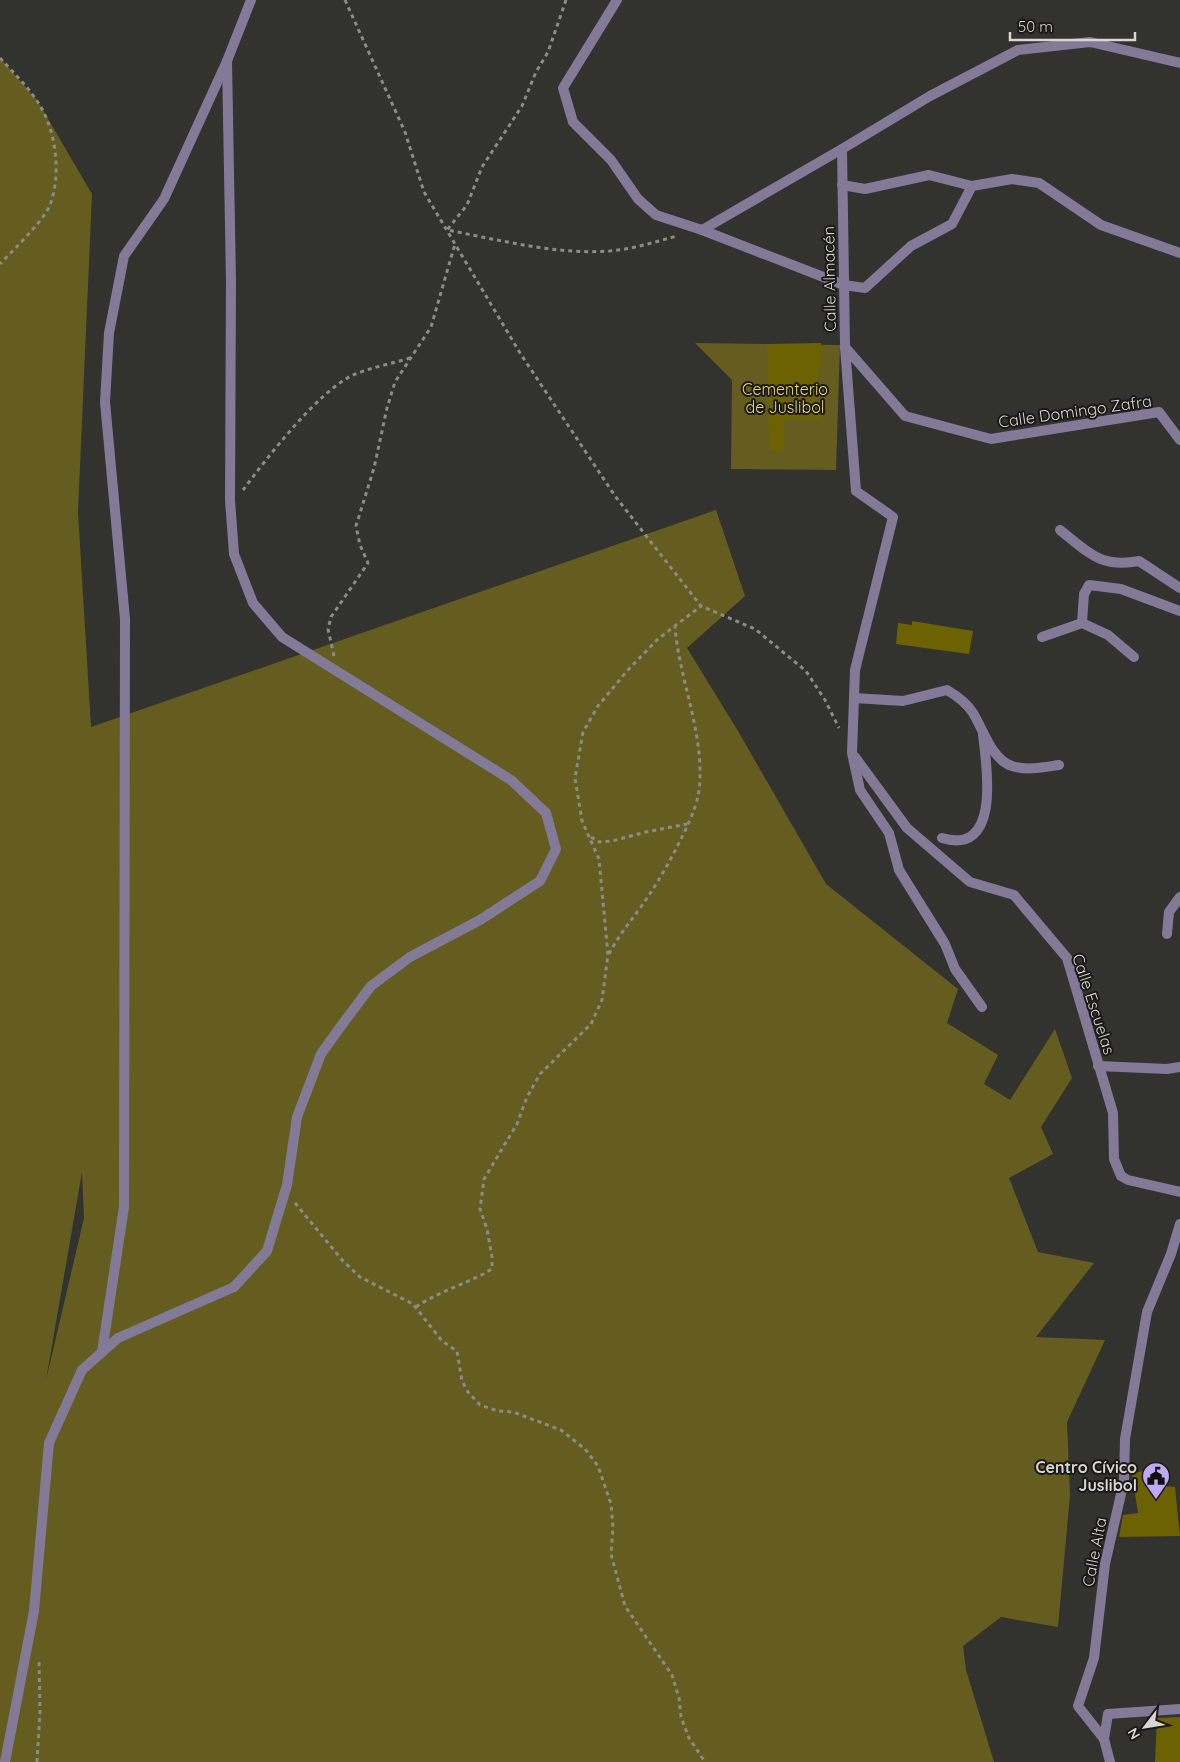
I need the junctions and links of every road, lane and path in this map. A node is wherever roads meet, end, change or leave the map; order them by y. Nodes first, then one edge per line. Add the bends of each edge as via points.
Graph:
1 (251, 0) edge
2 (345, 0) edge
3 (566, 0) edge
4 (617, 0) edge
5 (0, 58) edge
6 (227, 61) junction
7 (1180, 63) edge
8 (842, 148) junction
9 (842, 185) junction
10 (972, 186) junction
11 (447, 230) junction
12 (702, 230) junction
13 (455, 244) junction
14 (1180, 253) edge
15 (0, 264) edge
16 (844, 285) junction
17 (845, 347) junction
18 (410, 358) junction
19 (1180, 440) edge
20 (230, 500) junction
21 (1060, 530) dead end
22 (1180, 588) edge
23 (701, 606) junction
24 (1180, 611) edge
25 (1082, 622) junction
26 (675, 627) junction
27 (1042, 637) dead end
28 (1134, 657) dead end
29 (338, 672) junction
30 (854, 698) junction
31 (982, 729) junction
32 (852, 753) junction
33 (1059, 765) dead end
34 (687, 824) junction
35 (590, 836) junction
36 (942, 838) dead end
37 (1180, 898) edge
38 (1166, 934) dead end
39 (608, 955) junction
40 (982, 1007) dead end
41 (1098, 1066) junction
42 (1180, 1067) edge
43 (1180, 1192) edge
44 (284, 1194) junction
45 (1180, 1224) edge
46 (416, 1307) junction
47 (102, 1352) junction
48 (38, 1654) dead end
49 (1180, 1709) edge
50 (1104, 1739) junction
51 (4, 1762) edge
52 (37, 1762) edge
53 (705, 1762) edge
54 (1110, 1762) edge

1 - 6 street
2 - 11 path via 404,132 424,192
3 - 11 path via 548,52 522,106 482,167 467,205
4 - 12 street via 563,88 573,122 611,160 638,199 656,214
5 - 15 path via 37,100 53,135 56,172 49,206 27,236
6 - 20 street
6 - 47 street via 164,199 124,256 108,333 105,402 125,619 124,1207
7 - 8 street via 1090,42 1018,50 930,96
8 - 9 street, Calle Almacén
8 - 12 street
9 - 10 street via 864,189 929,175
9 - 16 street, Calle Almacén
10 - 14 street via 1012,179 1039,183 1101,225
10 - 16 street via 952,224 911,246 865,288
11 - 12 path via 575,251 610,251 640,247
11 - 13 path
12 - 16 street
13 - 18 path via 431,327
13 - 23 path via 520,353 615,496
16 - 17 street, Calle Almacén
17 - 19 street, Calle Domingo Zafra via 905,416 991,439 1159,412
17 - 30 street, Calle Almacén via 856,491 893,517 855,670
18 - 20 path via 351,376 305,415 242,491
18 - 29 path via 395,382 356,526 368,563 332,616 328,629
20 - 29 street via 234,554 253,603 282,637
21 - 22 street via 1104,562 1122,564 1139,561
23 - 26 path
23 - 32 path via 754,629 806,671 826,700
24 - 25 street via 1121,589 1089,584 1084,594
25 - 27 street
25 - 28 street via 1108,635
26 - 34 path via 698,751 698,796
26 - 35 path via 658,639 627,671 598,706 583,732 575,778 579,809
29 - 44 street via 511,780 546,813 556,849 540,882 480,920 410,957 371,986 321,1054 297,1116
30 - 31 street via 903,701 947,690 960,698
30 - 32 street, Calle Almacén
31 - 33 street via 1002,760 1012,766
31 - 36 street via 988,805 980,824 969,838 960,841
32 - 40 street, Calle Almacén via 860,790 889,833 900,870 945,944 955,969
32 - 41 street, Calle Escuelas via 906,828 970,882 1014,896 1067,958
34 - 35 path via 612,841 599,842
34 - 39 path via 654,888
35 - 39 path via 599,859
37 - 38 street via 1169,912
39 - 46 path via 602,1000 591,1024 540,1074 517,1124 484,1179 480,1209 487,1229 492,1269 430,1297
41 - 42 street
41 - 43 street, Calle Escuelas via 1113,1113 1114,1159 1121,1176
44 - 46 path via 360,1277
44 - 47 street via 267,1251 234,1287 118,1338
45 - 50 street, Calle Alta via 1147,1312 1125,1439 1124,1480 1105,1564 1094,1658 1078,1706
46 - 53 path via 442,1341 458,1351 462,1381 480,1405 513,1412 561,1430 585,1449 598,1466 611,1504 611,1554 625,1606 672,1675 681,1717 689,1738
47 - 51 street via 82,1370 49,1443 34,1611
48 - 52 path via 40,1712
49 - 50 street via 1108,1714
50 - 54 street, Calle Alta

